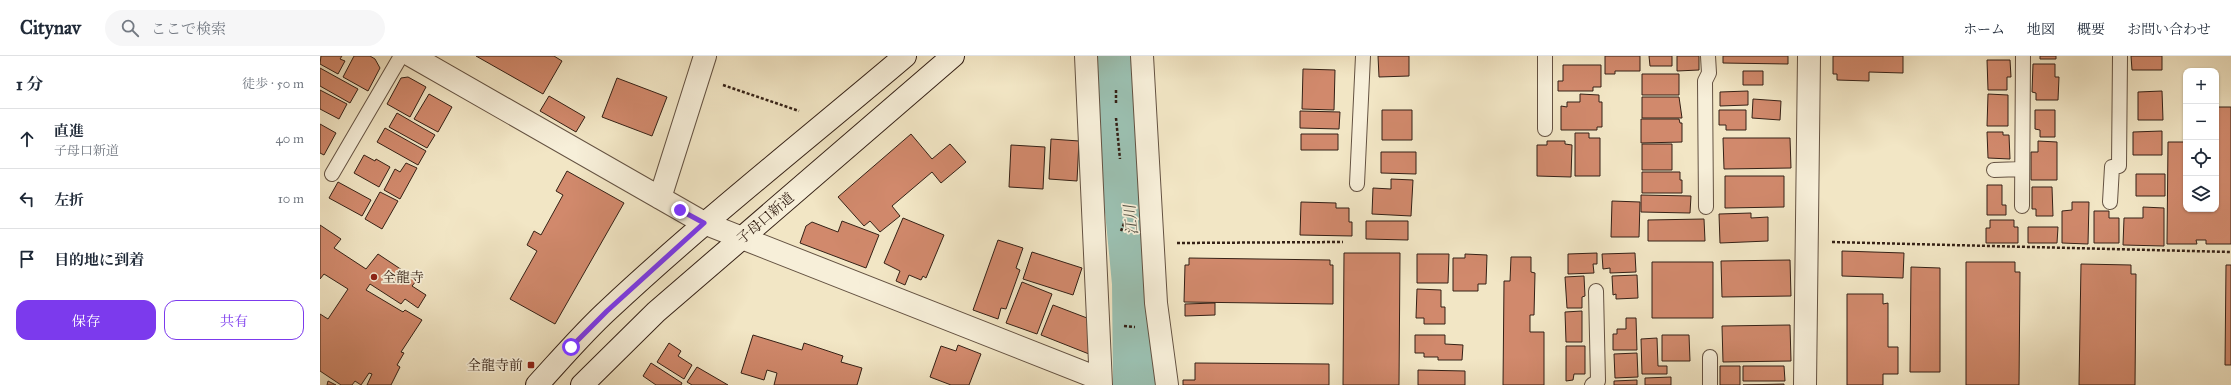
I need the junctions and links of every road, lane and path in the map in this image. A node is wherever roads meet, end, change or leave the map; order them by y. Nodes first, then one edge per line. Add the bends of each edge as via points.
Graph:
1 (401, 56) edge
2 (412, 56) edge
3 (705, 56) edge
4 (905, 56) edge
5 (953, 56) edge
6 (1086, 56) edge
7 (1142, 56) edge
8 (1363, 56) edge
9 (1546, 56) edge
10 (1708, 56) edge
11 (1809, 56) edge
12 (2023, 56) edge
13 (2120, 56) edge
14 (716, 83) dead end
15 (800, 111) dead end
16 (1545, 129) dead end
17 (2022, 169) junction
18 (1994, 170) dead end
19 (332, 174) dead end
20 (1357, 184) dead end
21 (660, 198) junction
22 (2110, 202) dead end
23 (2022, 206) dead end
24 (1706, 208) dead end
25 (704, 223) junction
26 (741, 238) junction
27 (1343, 242) dead end
28 (1826, 242) dead end
29 (1152, 243) junction
30 (2231, 252) edge
31 (1596, 291) dead end
32 (1098, 328) junction
33 (1159, 328) junction
34 (1710, 357) dead end
35 (1100, 382) edge
36 (537, 385) edge
37 (582, 385) edge
38 (1167, 385) edge
39 (1592, 385) edge
40 (1710, 385) edge
41 (1805, 385) edge

1 - 19 lane
2 - 21 street
3 - 21 street
4 - 25 street
5 - 26 street, 子母口新道
6 - 32 street
7 - 29 street
8 - 20 lane
9 - 16 lane
10 - 24 lane via 1709,73 1705,81
11 - 41 street
12 - 17 lane
13 - 22 lane via 2119,166 2112,167
14 - 15 path
17 - 18 lane
17 - 23 lane
21 - 25 street
25 - 26 street
25 - 36 street via 607,311
26 - 35 street
26 - 37 street, 子母口新道 via 656,312
27 - 29 path
28 - 30 path
29 - 33 street
31 - 39 lane via 1598,381
32 - 33 path
32 - 35 street
33 - 38 street
34 - 40 lane

